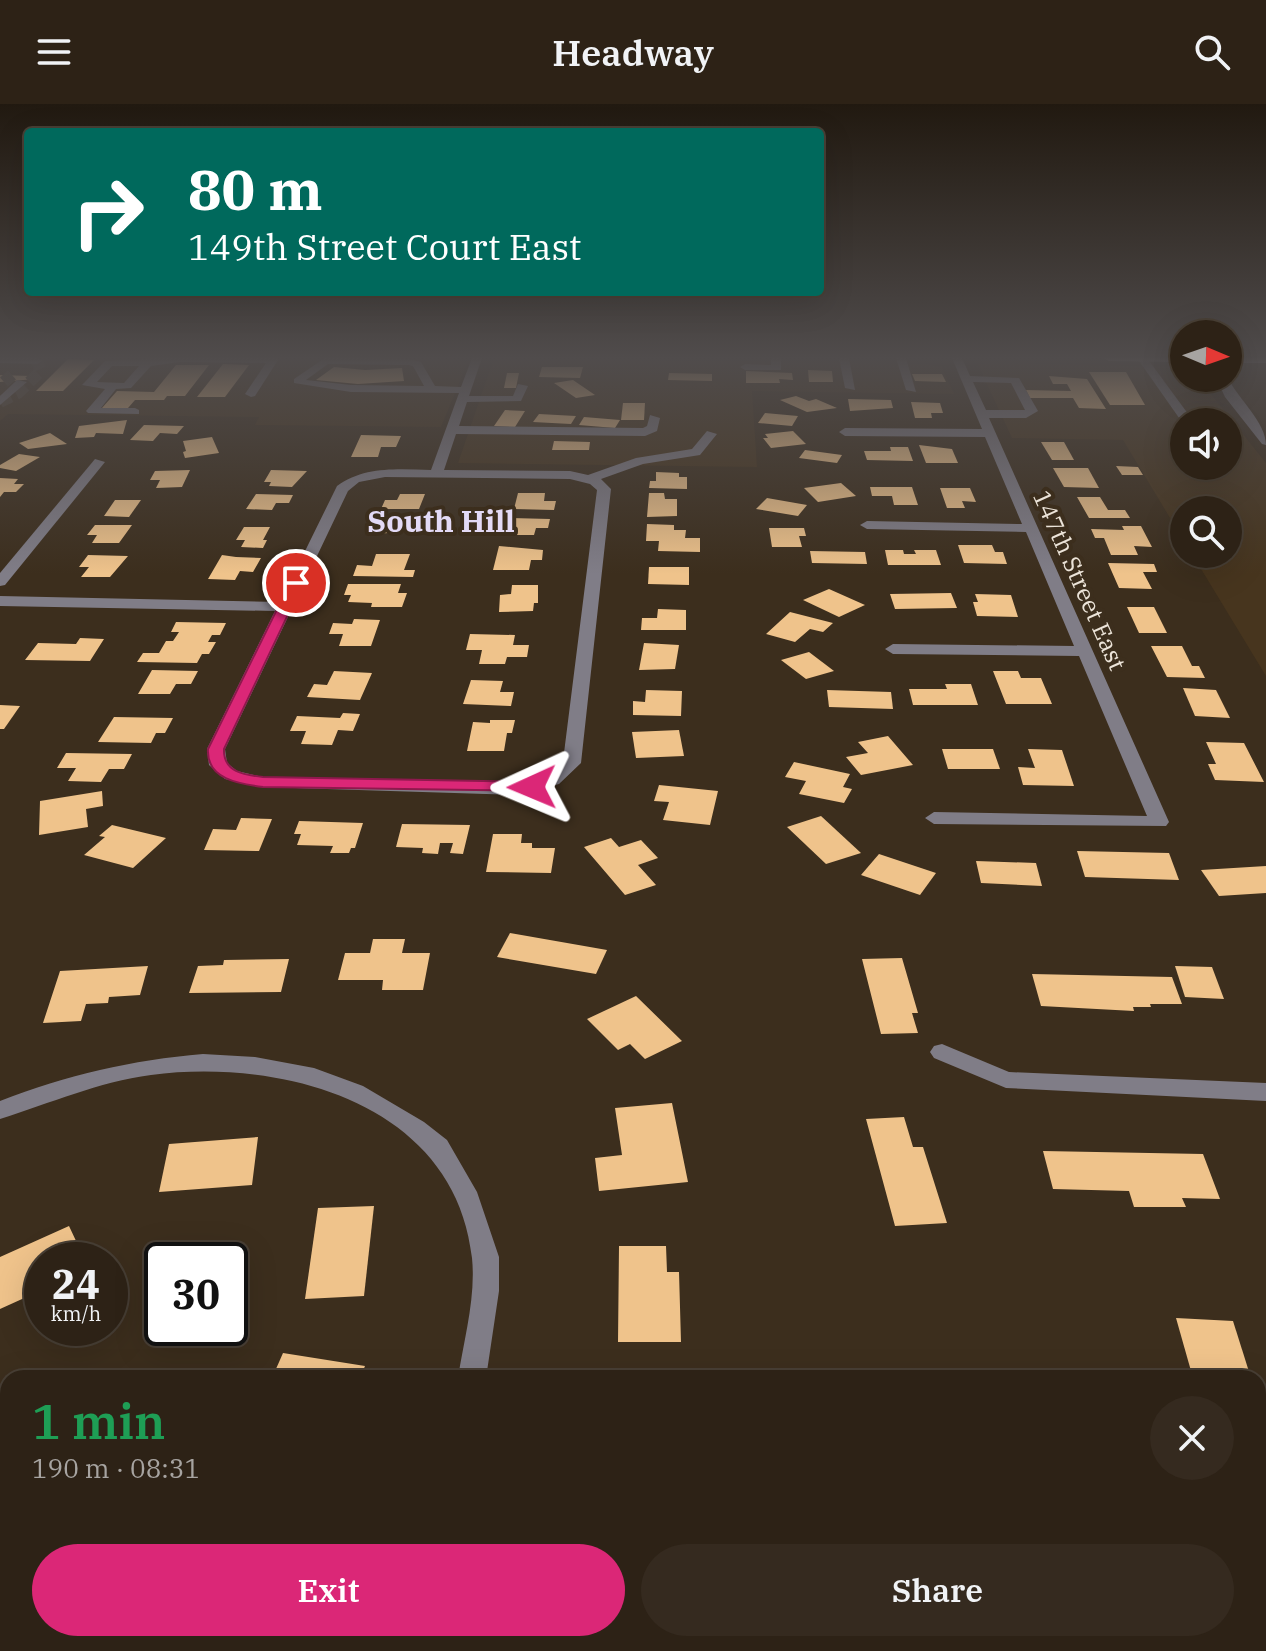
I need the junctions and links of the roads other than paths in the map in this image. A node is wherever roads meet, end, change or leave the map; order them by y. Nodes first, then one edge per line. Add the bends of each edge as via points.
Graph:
1 (451, 430) edge
2 (470, 430) edge
3 (649, 430) edge
4 (989, 430) edge
5 (845, 432) dead end
6 (990, 433) junction
7 (711, 434) dead end
8 (99, 462) dead end
9 (436, 473) junction
10 (592, 480) junction
11 (867, 525) dead end
12 (1031, 528) junction
13 (0, 582) edge
14 (0, 601) edge
15 (285, 607) junction
16 (893, 649) dead end
17 (1085, 651) junction
18 (934, 818) dead end
19 (942, 1052) dead end
20 (1266, 1092) edge
21 (0, 1110) edge
22 (473, 1370) edge

1 - 9 street
2 - 3 street
4 - 6 street, 147th Street East
5 - 6 street
6 - 12 street, 147th Street East
7 - 10 street via 696,452 640,461
8 - 13 street
9 - 10 street via 570,475
9 - 15 street via 385,473 355,479 342,489
10 - 15 street via 604,489 572,763 553,780 518,789 263,782 224,771 215,759 216,749
11 - 12 street
12 - 17 street, 147th Street East
14 - 15 street
16 - 17 street
17 - 18 street, 147th Street East via 1159,822
19 - 20 street via 1006,1080
21 - 22 street via 148,1066 277,1067 355,1091 428,1137 453,1169 482,1241 486,1277

